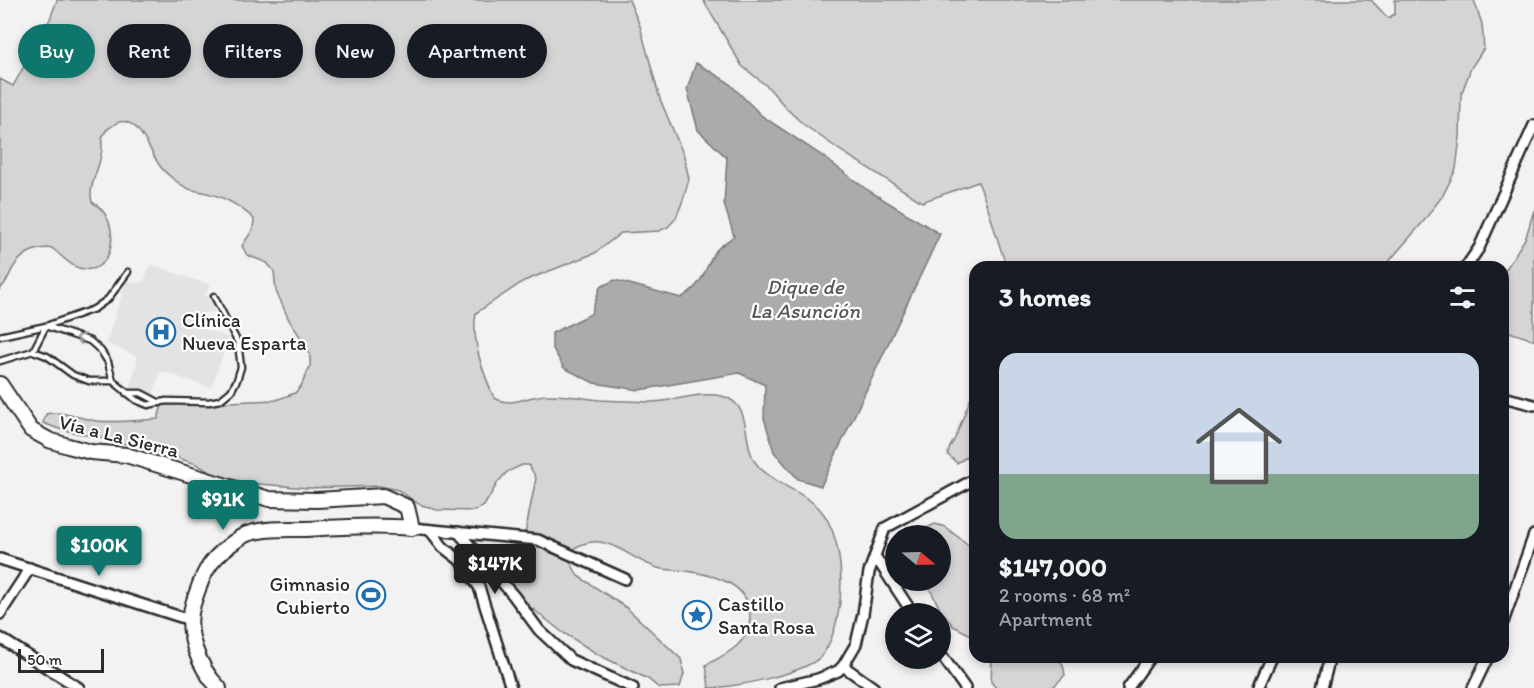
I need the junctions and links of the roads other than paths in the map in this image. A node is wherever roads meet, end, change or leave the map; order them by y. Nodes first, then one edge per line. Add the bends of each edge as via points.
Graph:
1 (1534, 125) edge
2 (1470, 261) edge
3 (128, 272) dead end
4 (214, 296) dead end
5 (46, 326) junction
6 (0, 336) edge
7 (33, 351) junction
8 (0, 361) edge
9 (113, 381) junction
10 (0, 384) edge
11 (125, 393) junction
12 (1509, 399) edge
13 (160, 403) junction
14 (1534, 405) edge
15 (969, 482) edge
16 (412, 528) junction
17 (430, 530) junction
18 (458, 532) junction
19 (1534, 535) edge
20 (875, 556) junction
21 (0, 559) edge
22 (30, 568) junction
23 (625, 579) dead end
24 (906, 603) edge
25 (1509, 605) edge
26 (0, 614) edge
27 (190, 620) junction
28 (0, 638) edge
29 (1146, 663) edge
30 (1269, 663) edge
31 (1328, 663) edge
32 (1485, 663) edge
33 (843, 666) junction
34 (951, 668) edge
35 (79, 688) edge
36 (219, 688) edge
37 (511, 688) edge
38 (633, 688) edge
39 (785, 688) edge
40 (874, 688) edge
41 (965, 688) edge
42 (1128, 688) edge
43 (1258, 688) edge
44 (1322, 688) edge
45 (1473, 688) edge

1 - 2 street
3 - 5 lane via 108,299 94,309
4 - 13 lane via 238,343 241,367 237,380 220,400
5 - 6 lane
5 - 7 lane
9 -> 5 lane via 108,362 90,341
7 - 8 lane
7 - 9 lane via 47,356 72,375 89,381
9 - 11 lane
10 - 16 street, Vía a La Sierra via 31,430 49,440 91,452 126,454 269,499 383,496 407,507
11 - 13 lane via 141,393
11 - 13 lane via 148,405
12 - 14 street
15 - 20 street via 885,528
16 - 17 street
16 - 27 street via 245,534 214,557 200,581
17 - 18 street
17 - 37 street via 461,561 479,587
18 - 23 street via 538,540
18 - 38 street via 539,630 571,660
19 - 25 street
20 - 24 street
20 - 33 street via 856,644
21 - 22 street
22 - 26 street
22 - 27 street
27 - 36 street via 192,643
28 - 35 street
29 - 42 street
30 - 43 street
31 - 44 street
32 - 45 street
33 - 39 street via 818,679
33 - 40 street
34 - 41 street

